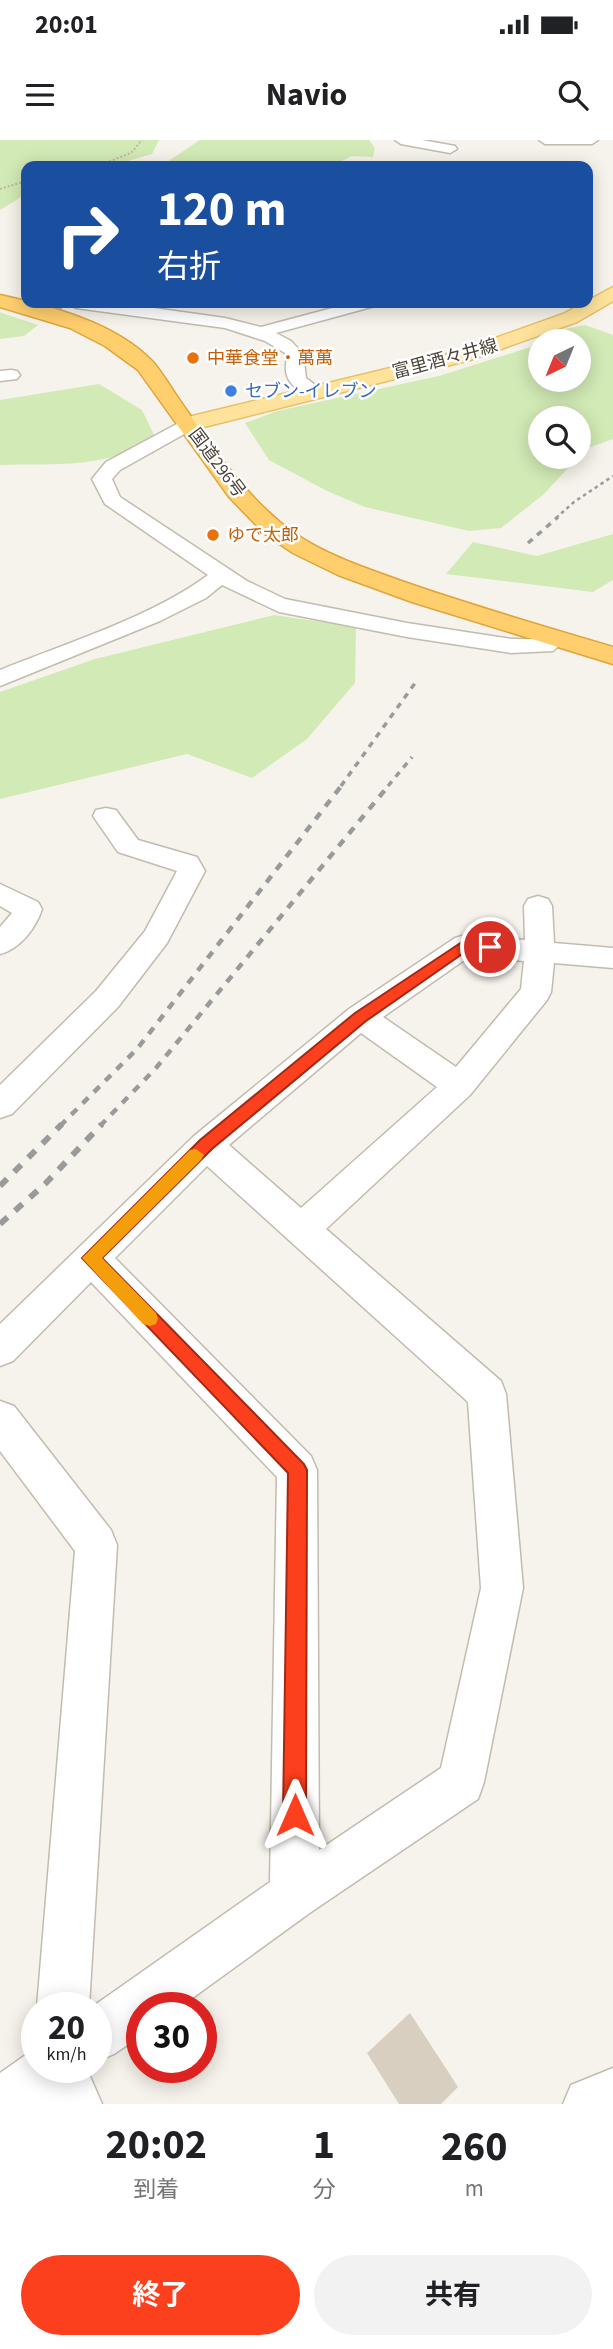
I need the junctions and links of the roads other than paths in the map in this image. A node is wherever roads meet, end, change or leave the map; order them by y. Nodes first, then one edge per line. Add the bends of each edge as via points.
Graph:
1 (401, 140) edge
2 (461, 140) edge
3 (545, 140) edge
4 (592, 140) edge
5 (566, 147) edge
6 (613, 293) edge
7 (0, 301) edge
8 (21, 305) edge
9 (593, 305) edge
10 (32, 308) edge
11 (112, 308) edge
12 (348, 308) edge
13 (587, 308) edge
14 (232, 309) dead end
15 (264, 313) dead end
16 (219, 323) junction
17 (255, 330) junction
18 (316, 393) junction
19 (188, 424) junction
20 (221, 575) junction
21 (265, 600) junction
22 (152, 616) junction
23 (555, 638) junction
24 (0, 656) edge
25 (613, 656) edge
26 (10, 675) edge
27 (106, 816) dead end
28 (0, 893) edge
29 (538, 906) dead end
30 (0, 944) edge
31 (540, 953) junction
32 (613, 958) edge
33 (360, 1017) junction
34 (459, 1086) junction
35 (6, 1090) edge
36 (206, 1145) junction
37 (302, 1230) junction
38 (91, 1258) junction
39 (0, 1349) edge
40 (0, 1419) edge
41 (294, 1895) junction
42 (63, 1992) edge
43 (112, 2025) edge
44 (31, 2083) edge
45 (66, 2083) edge
46 (613, 2095) edge
47 (2, 2104) edge
48 (75, 2104) edge
49 (590, 2104) edge

1 - 2 street via 444,157
3 - 5 street
4 - 5 street
6 - 9 main road, 富里酒々井線
7 - 8 highway, 国道296号
10 - 19 highway, 国道296号 via 79,323 127,350 145,366
11 - 16 street
12 - 17 street
13 - 18 main road, 富里酒々井線 via 500,345
14 - 16 street
15 - 17 street
16 - 17 street
17 - 18 street via 296,354 296,379
18 - 19 main road, 富里酒々井線
19 - 20 street via 113,466 102,479 112,500
19 - 23 highway, 国道296号 via 242,499 301,546 370,578
20 - 21 street
20 - 22 street via 198,593
21 - 22 street
21 - 23 street via 511,646 545,646
22 - 26 street
23 - 25 highway, 国道296号
24 - 26 street
27 - 35 street via 128,846 187,863 191,871 157,936 107,999
28 - 30 street via 27,909 24,920
29 - 31 street
31 - 32 street
31 - 33 street via 465,944
31 - 34 street via 536,992
33 - 34 street
33 - 36 street
34 - 37 street
36 - 37 street
36 - 38 street
37 - 41 street via 487,1394 502,1588 461,1782
38 - 39 street
38 - 41 street via 297,1470
40 - 42 street via 96,1545
41 - 43 street
44 - 47 street
45 - 48 street
46 - 49 street

